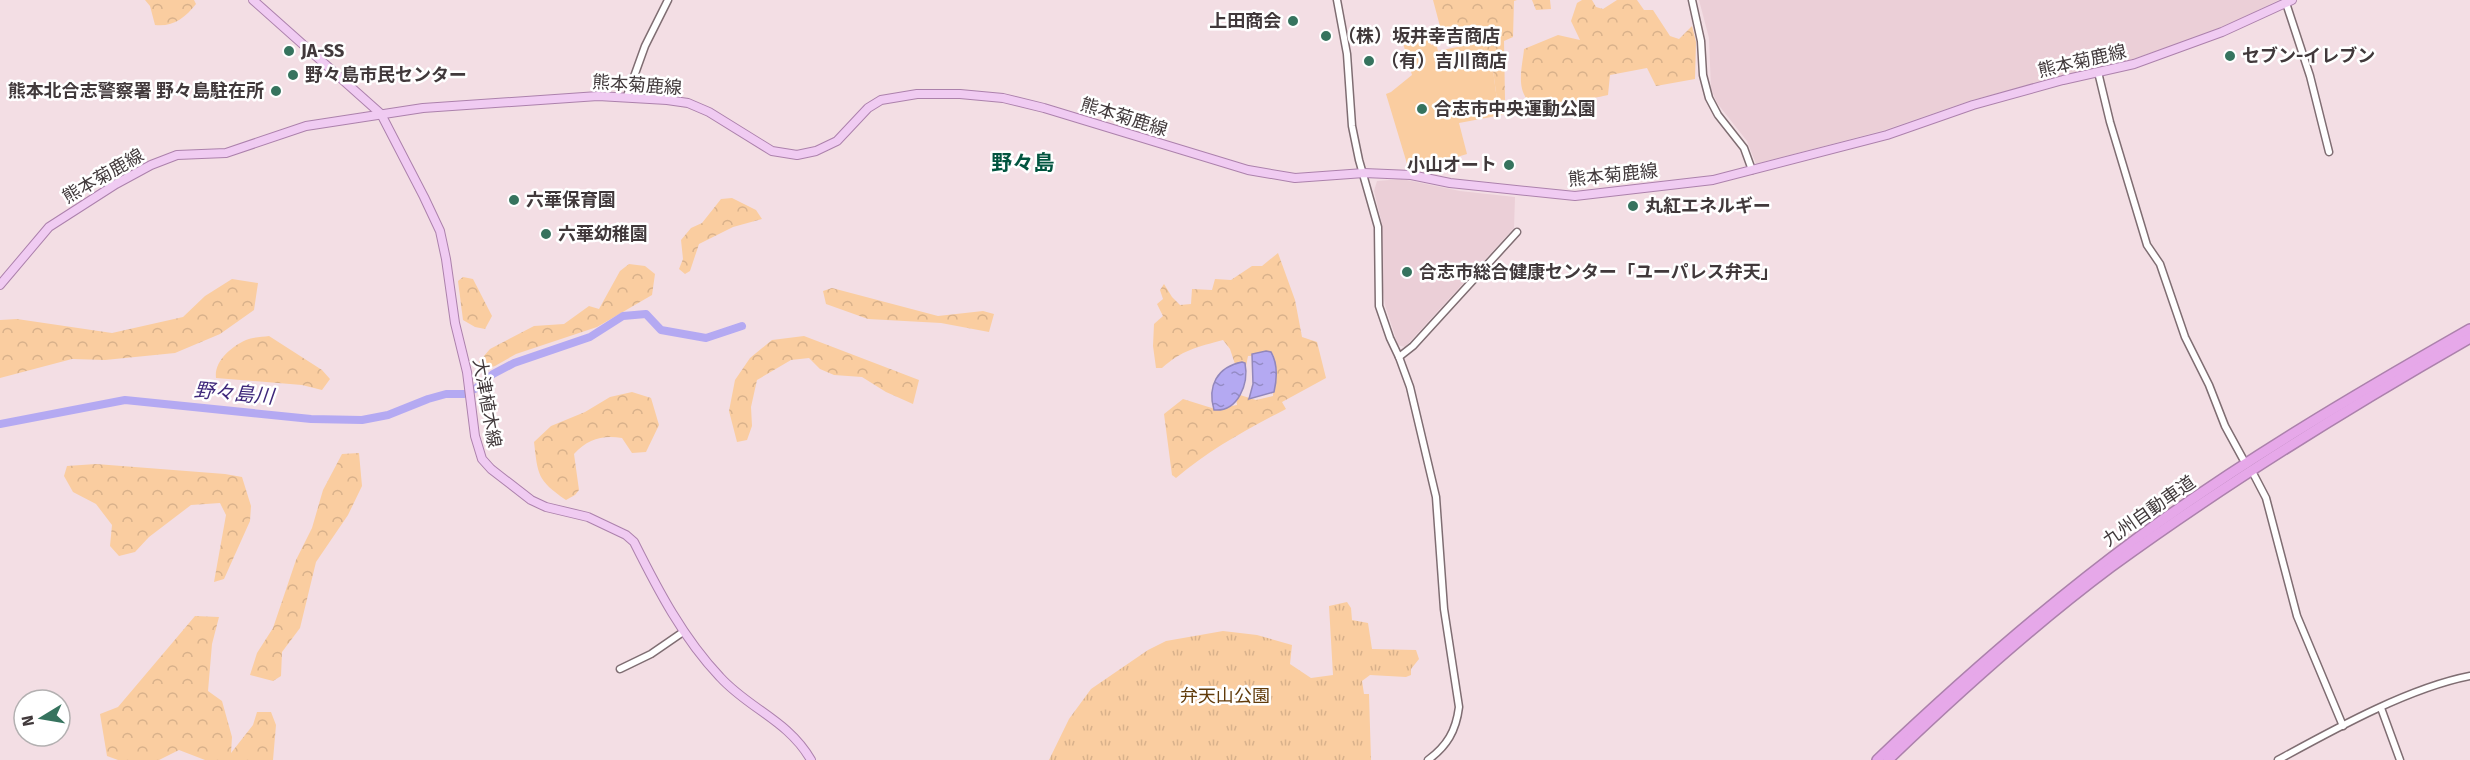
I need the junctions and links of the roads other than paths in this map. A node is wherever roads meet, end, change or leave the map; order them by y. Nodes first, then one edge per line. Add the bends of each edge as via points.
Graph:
1 (253, 0) edge
2 (668, 0) edge
3 (1337, 0) edge
4 (1692, 0) edge
5 (2289, 2) edge
6 (2098, 72) junction
7 (627, 96) junction
8 (381, 114) junction
9 (2329, 152) dead end
10 (1752, 170) junction
11 (1364, 173) junction
12 (1517, 232) dead end
13 (0, 285) edge
14 (2470, 329) edge
15 (2470, 338) edge
16 (1400, 357) junction
17 (2243, 459) dead end
18 (2254, 475) dead end
19 (683, 632) junction
20 (620, 669) dead end
21 (2470, 676) edge
22 (2381, 708) junction
23 (2343, 726) junction
24 (811, 760) edge
25 (1428, 760) edge
26 (1877, 760) edge
27 (1888, 760) edge
28 (2278, 760) edge
29 (2400, 760) edge

1 - 8 main road, 大津植木線
2 - 7 street via 645,46
3 - 11 street via 1347,54 1352,126
4 - 10 street via 1709,98 1744,148
5 - 6 main road, 熊本菊鹿線 via 2176,50
5 - 9 street
6 - 10 main road, 熊本菊鹿線 via 1973,105 1887,135
6 - 17 street via 2147,244 2160,264 2194,358
7 - 8 main road, 熊本菊鹿線
7 - 11 main road, 熊本菊鹿線 via 698,106 762,146 781,153 805,154 829,146 881,100 917,94 960,94 1003,98 1044,108 1278,176
8 - 13 main road, 熊本菊鹿線 via 306,126 226,153 177,155 151,165 50,227
8 - 19 main road, 大津植木線 via 440,231 482,459 531,500 588,517 626,535 634,542
10 - 11 main road, 熊本菊鹿線 via 1713,180 1575,196 1411,175
11 - 16 street via 1378,227 1379,306
12 - 16 street
14 - 26 highway, 九州自動車道 via 2282,440 2137,538 2030,622
15 - 27 highway, 九州自動車道 via 2284,448 2111,568 1987,669
16 - 25 street via 1436,497 1444,609 1459,707 1449,742
18 - 23 street via 2266,498 2297,616
19 - 20 street
19 - 24 main road, 大津植木線 via 721,679 784,726
21 - 22 street
22 - 23 street
22 - 29 street
23 - 28 street

